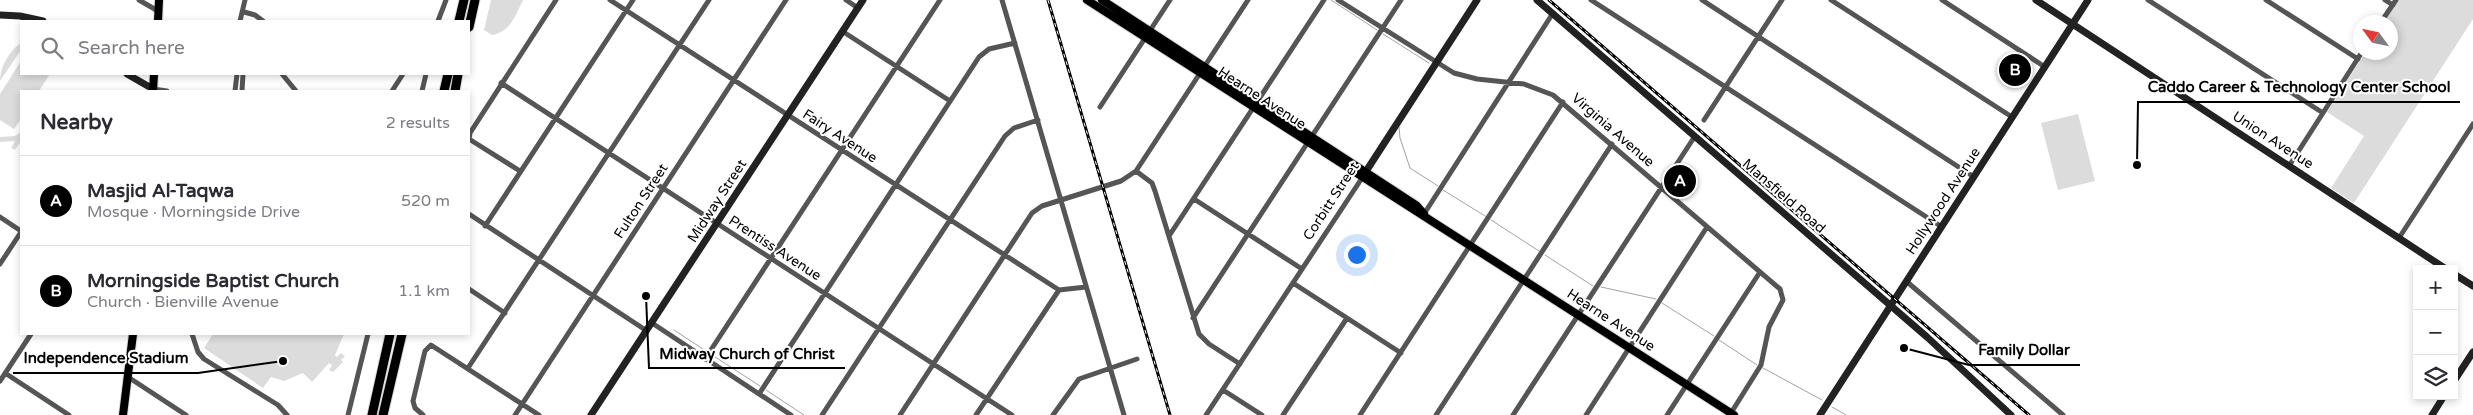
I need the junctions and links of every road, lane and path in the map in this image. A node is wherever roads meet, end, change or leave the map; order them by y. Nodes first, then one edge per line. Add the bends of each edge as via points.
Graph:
1 (139, 0) edge
2 (159, 0) edge
3 (245, 0) edge
4 (446, 0) edge
5 (464, 0) edge
6 (475, 0) edge
7 (556, 0) edge
8 (610, 0) edge
9 (633, 0) edge
10 (709, 0) edge
11 (786, 0) edge
12 (846, 0) edge
13 (863, 0) edge
14 (940, 0) edge
15 (1002, 0) edge
16 (1102, 0) edge
17 (1170, 0) edge
18 (1248, 0) edge
19 (1324, 0) edge
20 (1338, 0) edge
21 (1401, 0) edge
22 (1476, 0) edge
23 (1538, 0) edge
24 (1590, 0) edge
25 (1702, 0) edge
26 (1782, 0) edge
27 (1831, 0) edge
28 (1942, 0) edge
29 (2036, 0) edge
30 (2088, 0) edge
31 (2148, 0) edge
32 (2266, 0) edge
33 (2385, 0) edge
34 (1091, 1) edge
35 (2394, 2) edge
36 (858, 8) junction
37 (626, 10) junction
38 (158, 12) junction
39 (244, 12) junction
40 (1553, 13) junction
41 (0, 15) edge
42 (2386, 15) edge
43 (38, 20) edge
44 (158, 20) edge
45 (240, 20) edge
46 (246, 20) edge
47 (262, 20) edge
48 (438, 20) edge
49 (459, 20) edge
50 (470, 22) edge
51 (2072, 24) junction
52 (1382, 28) junction
53 (842, 31) junction
54 (1148, 35) junction
55 (1758, 36) junction
56 (1015, 43) junction
57 (680, 45) junction
58 (2353, 56) edge
59 (2357, 60) edge
60 (1436, 63) junction
61 (897, 66) junction
62 (2045, 67) junction
63 (1202, 70) junction
64 (129, 75) edge
65 (154, 75) edge
66 (237, 75) edge
67 (243, 75) edge
68 (283, 75) edge
69 (402, 75) edge
70 (426, 75) edge
71 (448, 75) edge
72 (458, 75) edge
73 (734, 81) junction
74 (1509, 82) junction
75 (501, 83) junction
76 (1725, 87) junction
77 (153, 90) edge
78 (235, 90) edge
79 (242, 90) edge
80 (295, 90) edge
81 (393, 90) edge
82 (422, 90) edge
83 (444, 90) edge
84 (455, 90) edge
85 (950, 101) junction
86 (1563, 102) junction
87 (1256, 105) junction
88 (1100, 107) dead end
89 (2323, 113) junction
90 (787, 116) junction
91 (2012, 117) junction
92 (555, 118) junction
93 (1038, 120) junction
94 (1704, 120) dead end
95 (2473, 124) edge
96 (470, 134) edge
97 (1695, 136) junction
98 (470, 139) edge
99 (1310, 140) junction
100 (1612, 144) junction
101 (842, 151) junction
102 (609, 153) junction
103 (2289, 166) junction
104 (1136, 171) junction
105 (520, 172) junction
106 (1364, 175) junction
107 (1974, 177) junction
108 (896, 186) junction
109 (1661, 187) junction
110 (663, 188) junction
111 (1194, 199) junction
112 (1060, 200) junction
113 (1424, 214) junction
114 (470, 215) edge
115 (0, 217) edge
116 (950, 221) junction
117 (717, 223) junction
118 (485, 226) junction
119 (1708, 227) junction
120 (1942, 227) junction
121 (20, 230) edge
122 (20, 233) edge
123 (1248, 234) junction
124 (1169, 236) junction
125 (2399, 238) junction
126 (1471, 245) junction
127 (1005, 256) junction
128 (771, 258) junction
129 (539, 261) junction
130 (0, 264) edge
131 (2440, 265) edge
132 (1302, 269) junction
133 (1760, 272) junction
134 (2458, 277) edge
135 (1525, 280) junction
136 (1906, 281) junction
137 (1293, 283) junction
138 (2473, 286) edge
139 (1086, 287) junction
140 (470, 290) edge
141 (1058, 290) junction
142 (825, 293) junction
143 (593, 296) junction
144 (1891, 306) junction
145 (505, 313) junction
146 (1579, 314) junction
147 (1193, 318) junction
148 (1347, 318) junction
149 (652, 323) junction
150 (879, 328) junction
151 (646, 330) junction
152 (30, 335) edge
153 (133, 335) edge
154 (192, 335) edge
155 (368, 335) edge
156 (390, 335) edge
157 (402, 335) edge
158 (1630, 348) junction
159 (2473, 352) edge
160 (1401, 353) junction
161 (705, 359) junction
162 (1137, 359) dead end
163 (933, 363) junction
164 (1240, 364) junction
165 (468, 368) junction
166 (1110, 368) junction
167 (5, 373) junction
168 (2458, 375) edge
169 (128, 377) junction
170 (0, 381) edge
171 (1686, 385) junction
172 (1223, 390) junction
173 (759, 394) junction
174 (986, 398) junction
175 (2441, 400) edge
176 (522, 404) junction
177 (1732, 414) edge
178 (69, 415) edge
179 (123, 415) edge
180 (186, 415) edge
181 (287, 415) edge
182 (348, 415) edge
183 (372, 415) edge
184 (384, 415) edge
185 (423, 415) edge
186 (515, 415) edge
187 (540, 415) edge
188 (591, 415) edge
189 (791, 415) edge
190 (822, 415) edge
191 (900, 415) edge
192 (976, 415) edge
193 (1012, 415) edge
194 (1053, 415) edge
195 (1124, 415) edge
196 (1206, 415) edge
197 (1262, 415) edge
198 (1283, 415) edge
199 (1360, 415) edge
200 (1436, 415) edge
201 (1513, 415) edge
202 (1586, 415) edge
203 (1667, 415) edge
204 (1820, 415) edge
205 (2011, 415) edge
206 (2063, 415) edge
207 (2432, 415) edge

1 - 38 street
2 - 38 main road
3 - 39 street
4 - 48 street
5 - 49 highway
6 - 50 highway
7 - 75 street
8 - 37 street, Fairy Avenue
9 - 37 street
10 - 57 street
11 - 73 street, Fulton Street
12 - 36 street
13 - 36 street, Midway Street
14 - 61 street
15 - 56 street
16 - 54 main road, Hearne Avenue
17 - 54 street
18 - 63 street
19 - 87 street
20 - 52 street, Virginia Avenue
21 - 52 street
22 - 60 street, Corbitt Street
23 - 40 street, Mansfield Road
24 - 76 street
25 - 55 street
26 - 55 street
27 - 91 street
28 - 62 street
29 - 51 street, Union Avenue
30 - 51 street, Hollywood Avenue
31 - 89 street
32 - 58 street
33 - 35 street
34 - 54 main road, Hearne Avenue
35 - 42 street
36 - 53 street, Midway Street
37 - 57 street, Fairy Avenue
37 - 92 street
38 - 44 main road
39 - 45 street
39 - 46 street
39 - 47 street
40 - 74 street
40 - 97 street, Mansfield Road
41 - 43 street
51 - 62 street, Hollywood Avenue
51 - 103 street, Union Avenue
52 - 60 street, Virginia Avenue
52 - 99 street
53 - 61 street
53 - 90 street, Midway Street
54 - 63 main road, Hearne Avenue
54 - 88 street
55 - 76 street
55 - 107 street
56 - 85 street via 981,54
56 - 93 street
57 - 73 street, Fairy Avenue
57 - 102 street
59 - 89 street
60 - 74 street, Virginia Avenue via 1469,78
60 - 106 street, Corbitt Street
61 - 85 street
61 - 101 street
62 - 91 street, Hollywood Avenue
63 - 87 main road, Hearne Avenue
63 - 104 street
64 - 77 street
65 - 77 main road
66 - 78 street
67 - 79 street
68 - 80 street
69 - 81 street
70 - 82 street
71 - 83 highway
72 - 84 highway
73 - 90 street, Fairy Avenue
73 - 110 street, Fulton Street
74 - 86 street, Virginia Avenue via 1535,87
74 - 113 street
75 - 92 street, Prentiss Avenue
75 - 96 street
76 - 94 street
76 - 120 street
85 - 108 street
86 - 100 street, Virginia Avenue
86 - 126 street
87 - 99 main road, Hearne Avenue
87 - 111 street
89 - 103 street
90 - 101 street, Fairy Avenue
90 - 117 street, Midway Street
91 - 107 street, Hollywood Avenue
92 - 102 street, Prentiss Avenue
92 - 105 street
93 - 112 street
93 - 116 street via 1014,128 1004,136
95 - 125 street
97 - 109 street
97 - 144 street, Mansfield Road
98 - 105 street
99 - 106 main road, Hearne Avenue
99 - 123 street
100 - 109 street, Virginia Avenue
100 - 135 street
101 - 108 street, Fairy Avenue
101 - 128 street
102 - 110 street, Prentiss Avenue
102 - 129 street
103 - 125 street, Union Avenue
104 - 112 street via 1121,181
104 - 124 street via 1152,183
105 - 118 street
106 - 113 main road, Hearne Avenue via 1419,207
106 - 132 street, Corbitt Street
107 - 120 street, Hollywood Avenue
108 - 116 street, Fairy Avenue
108 - 142 street
109 - 119 street, Virginia Avenue
109 - 146 street
110 - 117 street, Prentiss Avenue
110 - 143 street, Fulton Street
111 - 123 street
111 - 124 street
112 - 127 street via 1032,213
112 - 139 street
113 - 126 main road, Hearne Avenue
114 - 118 street
115 - 121 street
116 - 127 street, Fairy Avenue
116 - 150 street
117 - 128 street, Prentiss Avenue
117 - 149 street, Midway Street
118 - 129 street
119 - 133 street, Virginia Avenue
119 - 158 street
120 - 136 street, Hollywood Avenue
122 - 130 street
123 - 132 street
123 - 147 street
124 - 147 street
125 - 131 street, Union Avenue
126 - 135 main road, Hearne Avenue
126 - 160 street
127 - 141 street, Fairy Avenue
127 - 163 street
128 - 142 street, Prentiss Avenue
128 - 161 street
129 - 143 street
129 - 145 street
132 - 137 street, Corbitt Street
133 - 171 street
133 - 177 street, Virginia Avenue via 1780,289 1783,300 1769,327 1761,365
134 - 138 street
135 - 146 main road, Hearne Avenue
135 - 200 street
136 - 144 street, Hollywood Avenue
136 - 206 street
137 - 148 street
137 - 164 street, Corbitt Street
139 - 141 street
139 - 166 street
140 - 145 street
141 - 174 street
142 - 150 street, Prentiss Avenue
142 - 173 street
143 - 151 street
143 - 176 street, Fulton Street
144 - 204 street, Hollywood Avenue
144 - 205 street, Mansfield Road
145 - 165 street
146 - 158 main road, Hearne Avenue
146 - 201 street
147 - 164 street via 1203,340
148 - 160 street
148 - 198 street
149 - 151 street, Midway Street
149 - 161 street
150 - 163 street, Prentiss Avenue
150 - 190 street
151 - 188 street, Midway Street
152 - 167 street
153 - 169 main road
154 - 181 street via 204,359 278,405
155 - 182 street
156 - 183 highway
157 - 184 highway
158 - 171 main road, Hearne Avenue
158 - 202 street
159 - 168 street
160 - 199 street
161 - 173 street
162 - 166 street
163 - 174 street, Prentiss Avenue
163 - 191 street
164 - 172 street, Corbitt Street
165 - 176 street
165 - 185 street via 435,346 428,346 424,351 414,404
166 - 194 street via 1078,379
166 - 195 street
167 - 170 street
167 - 178 street
169 - 179 main road
169 - 180 street
171 - 177 main road, Hearne Avenue
171 - 203 street
172 - 196 street, Corbitt Street
172 - 197 street
173 - 189 street
174 - 192 street
174 - 193 street, Prentiss Avenue
175 - 207 street
176 - 186 street, Fulton Street
176 - 187 street

